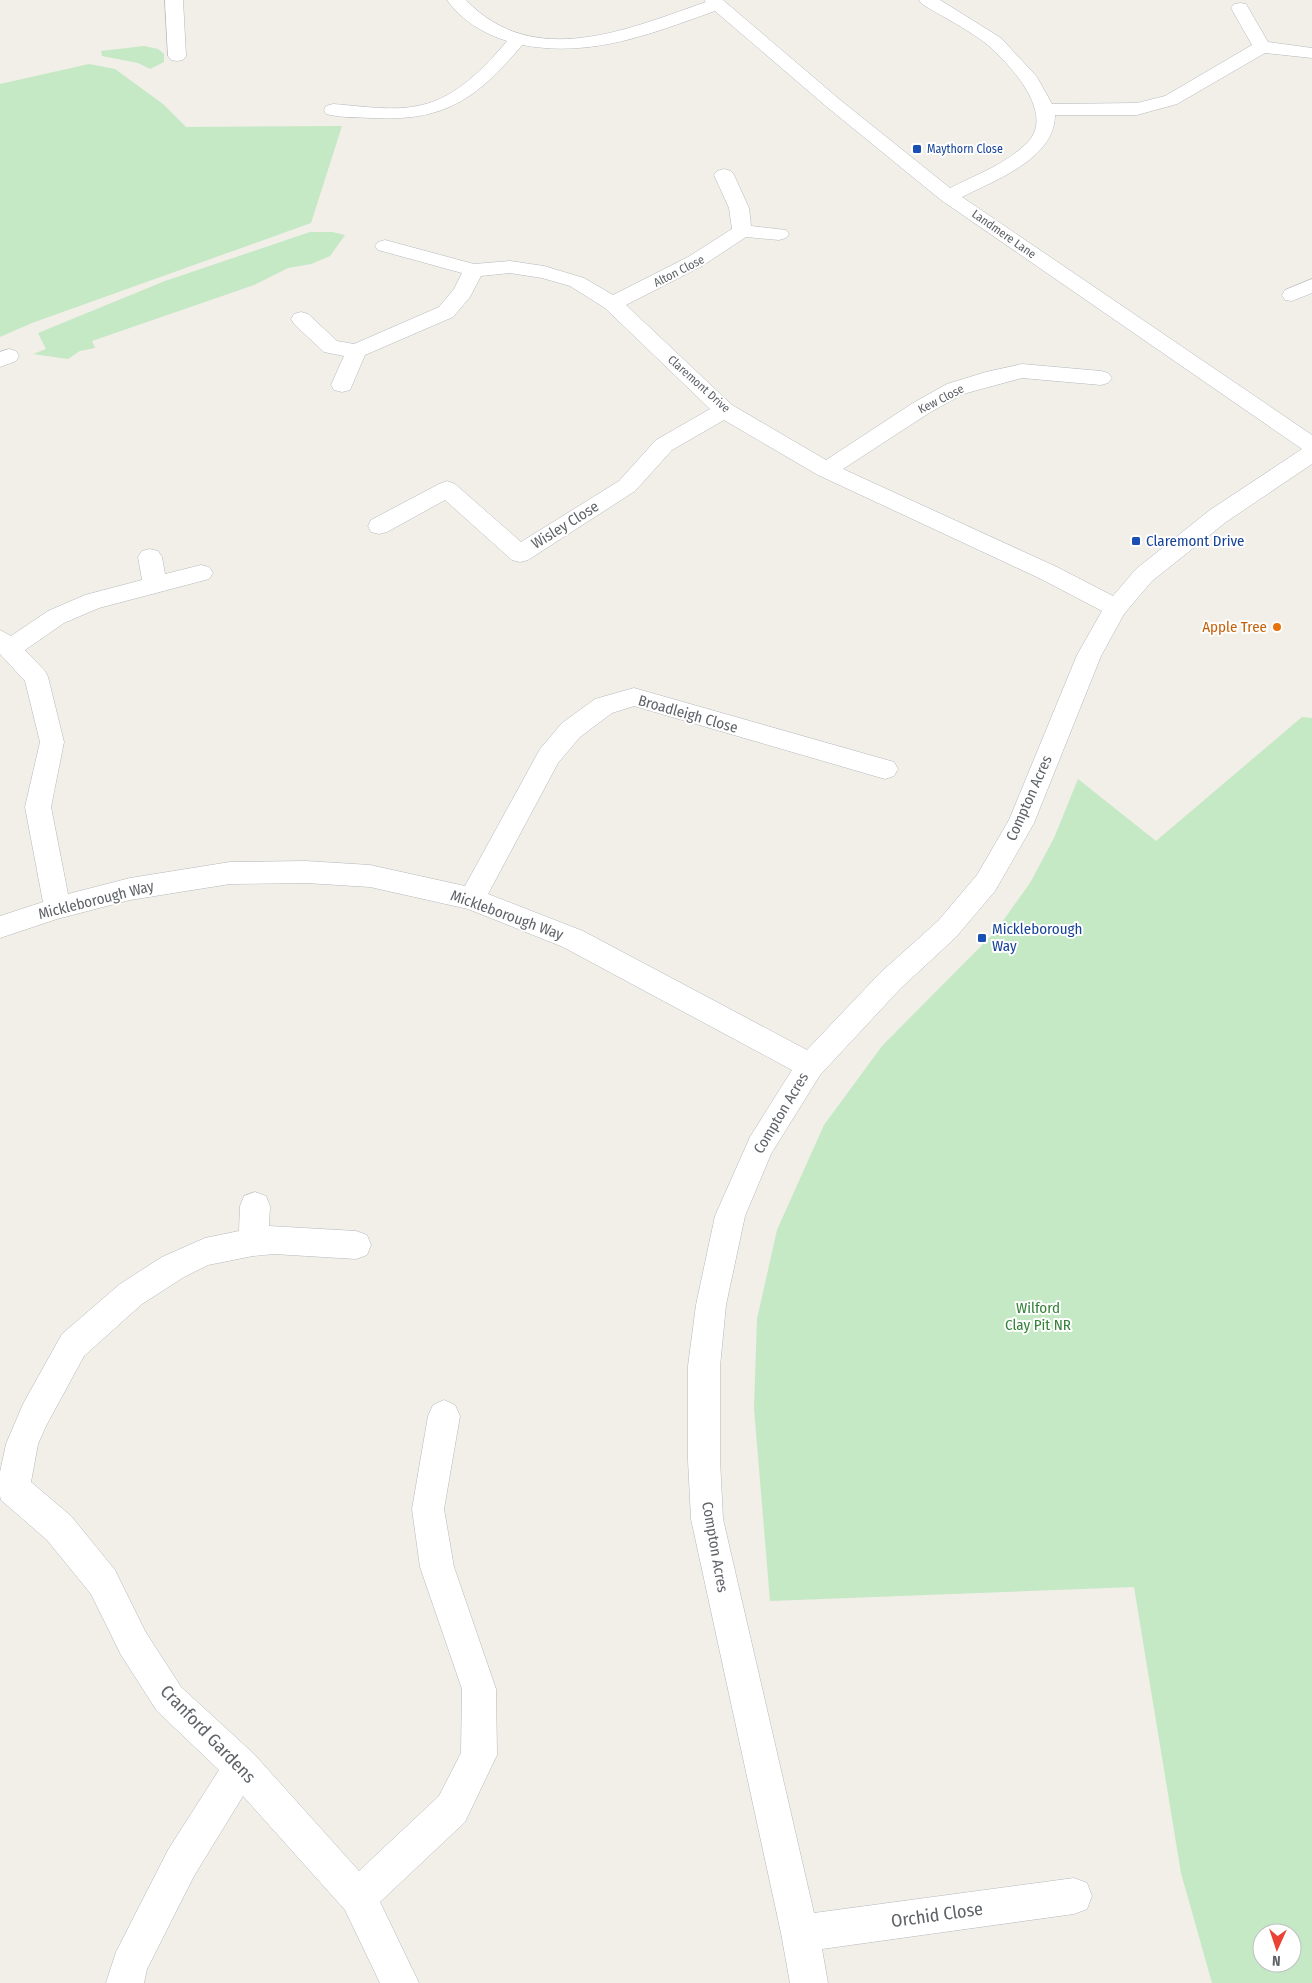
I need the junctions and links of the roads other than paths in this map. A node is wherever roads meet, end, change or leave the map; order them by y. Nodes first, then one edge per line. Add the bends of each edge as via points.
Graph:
1 (174, 0) edge
2 (456, 0) edge
3 (928, 0) edge
4 (715, 2) edge
5 (1240, 8) dead end
6 (518, 39) junction
7 (1262, 48) junction
8 (1312, 53) edge
9 (177, 56) dead end
10 (333, 110) dead end
11 (1046, 110) junction
12 (724, 175) dead end
13 (948, 196) junction
14 (742, 231) junction
15 (779, 234) dead end
16 (385, 246) dead end
17 (474, 270) junction
18 (1312, 285) edge
19 (1292, 295) dead end
20 (612, 303) junction
21 (302, 319) dead end
22 (356, 351) junction
23 (1101, 378) dead end
24 (342, 385) dead end
25 (724, 410) junction
26 (1312, 446) edge
27 (1312, 453) edge
28 (826, 470) junction
29 (379, 526) dead end
30 (150, 557) dead end
31 (202, 573) dead end
32 (155, 586) junction
33 (1116, 608) junction
34 (5, 644) edge
35 (885, 769) dead end
36 (472, 899) junction
37 (57, 908) junction
38 (0, 927) edge
39 (810, 1066) junction
40 (255, 1206) dead end
41 (253, 1242) junction
42 (356, 1245) dead end
43 (444, 1416) dead end
44 (7, 1491) edge
45 (241, 1767) junction
46 (1074, 1896) dead end
47 (358, 1897) junction
48 (800, 1933) junction
49 (125, 1983) edge
50 (400, 1983) edge
51 (808, 1983) edge

1 - 9 street
2 - 6 street via 475,19
3 - 11 street via 995,42 1030,81
4 - 6 street via 600,42 546,44
4 - 13 street, Landmere Lane
5 - 7 street
6 - 10 street via 480,81 441,106 408,113
7 - 8 street
7 - 11 street via 1171,100 1137,109
11 - 13 street via 1046,128 1036,145 1010,165
12 - 14 street via 739,208
13 - 26 street, Landmere Lane
14 - 15 street
14 - 20 street, Alton Close via 718,250 683,270
16 - 17 street, Claremont Drive
17 - 20 street, Claremont Drive via 510,267 544,272 577,282
17 - 22 street via 463,292 446,312
18 - 19 street
20 - 25 street, Claremont Drive
21 - 22 street via 331,347
22 - 24 street
23 - 28 street, Kew Close via 1022,371 955,389
25 - 28 street, Claremont Drive
25 - 29 street, Wisley Close via 664,445 627,486 520,554 447,489
27 - 33 street, Compton Acres via 1218,516 1144,574
28 - 33 street, Claremont Drive via 1049,573
30 - 32 street
31 - 32 street
32 - 34 street via 93,602
33 - 39 street, Compton Acres via 1089,655 1021,823 986,883 947,929 890,982
34 - 37 street via 36,677 52,742 38,808
35 - 36 street, Broadleigh Close via 634,697 604,706 571,730 549,756
36 - 37 street, Mickleborough Way via 370,876 259,873 230,874 130,889
36 - 39 street, Mickleborough Way via 573,939
37 - 38 street, Mickleborough Way
39 - 48 street, Compton Acres via 760,1146 730,1216 710,1305 704,1376 707,1519
40 - 41 street
41 - 42 street, Cranford Gardens via 274,1240
41 - 44 street, Cranford Gardens via 205,1252 173,1267 131,1294 73,1345 34,1416
43 - 47 street via 428,1509 438,1568 479,1689 479,1755 452,1809
44 - 45 street, Cranford Gardens via 59,1528 103,1582 133,1643 169,1698
45 - 47 street, Cranford Gardens
45 - 49 street via 181,1863 129,1965
46 - 48 street, Orchid Close
47 - 50 street, Cranford Gardens
48 - 51 street, Compton Acres

